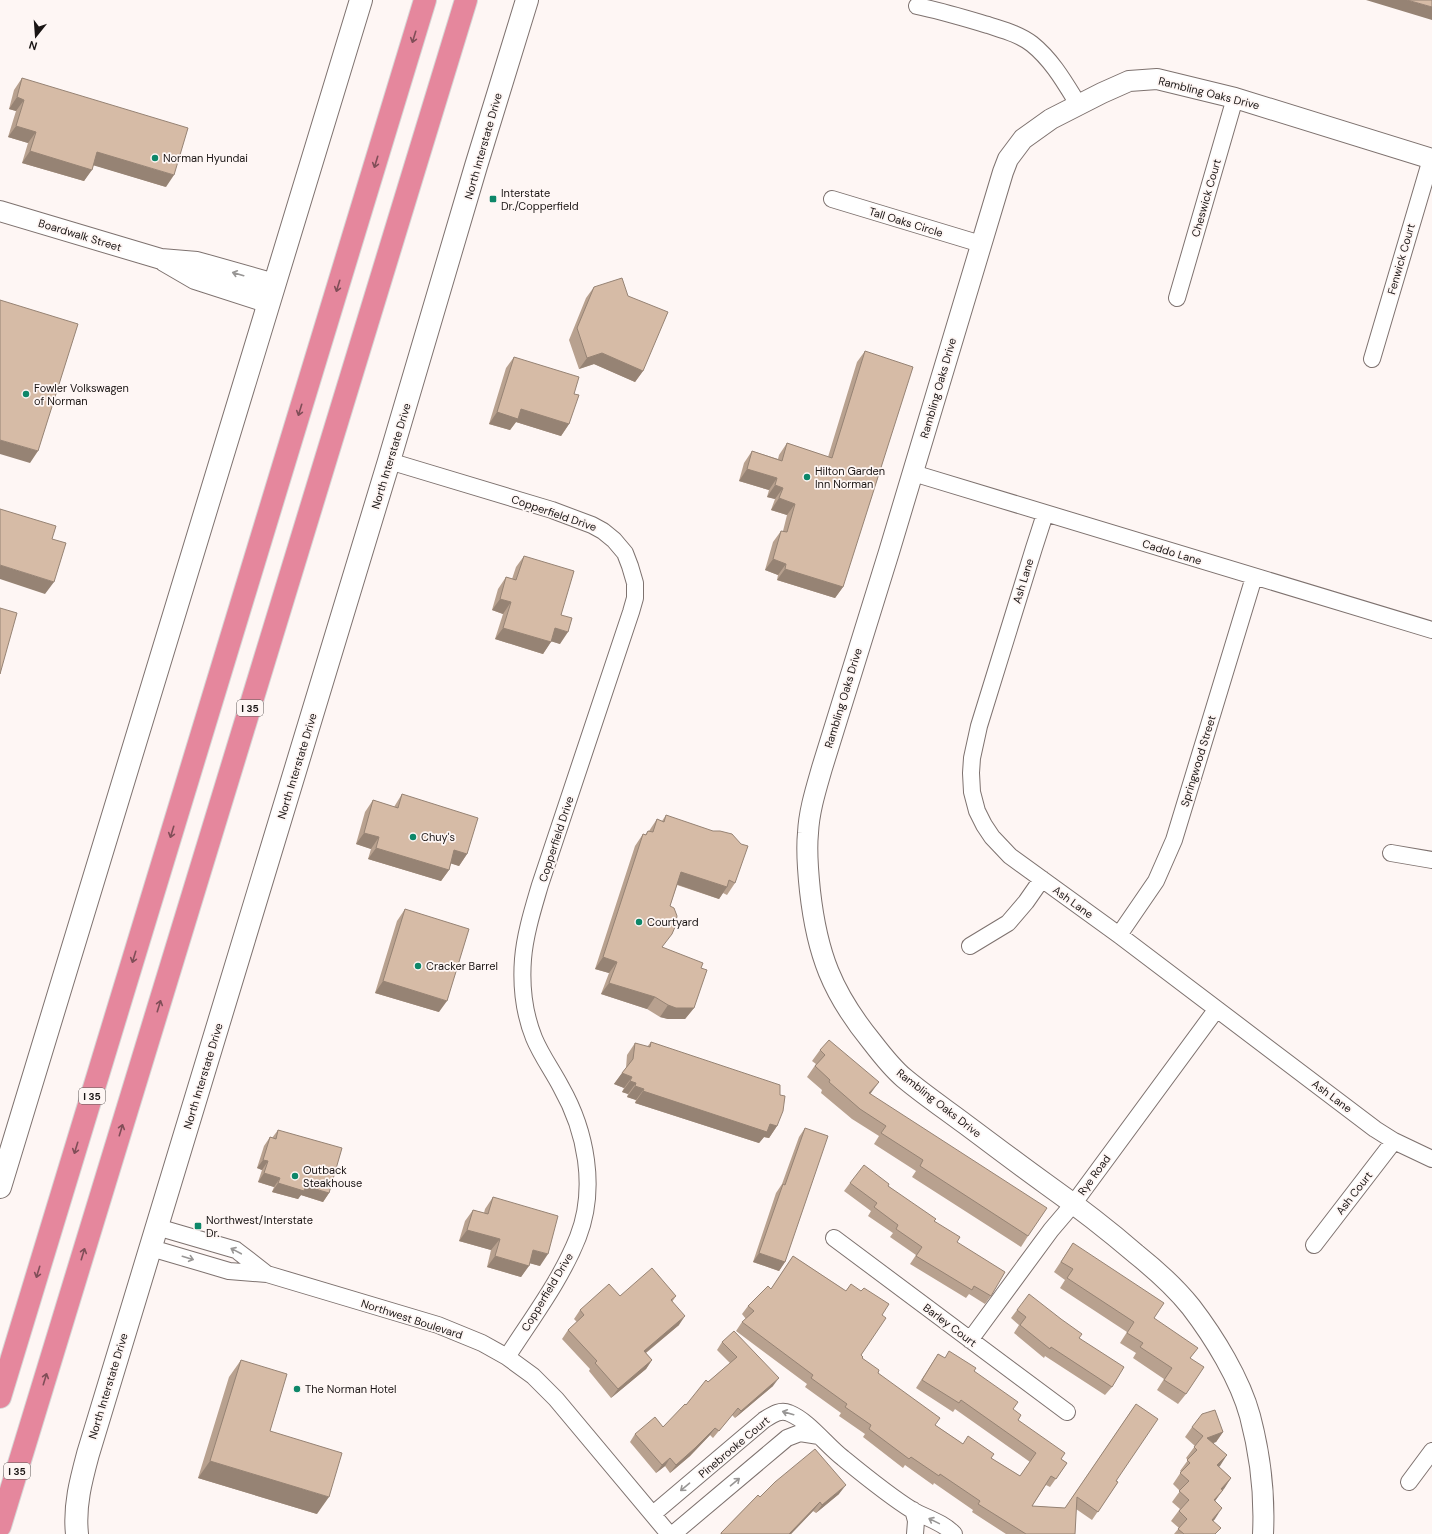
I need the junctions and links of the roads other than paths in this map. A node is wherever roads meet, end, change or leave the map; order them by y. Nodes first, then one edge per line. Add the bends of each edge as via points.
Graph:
1 (361, 0) edge
2 (425, 0) edge
3 (466, 0) edge
4 (527, 0) edge
5 (917, 6) dead end
6 (1235, 98) junction
7 (1078, 104) junction
8 (1431, 159) edge
9 (832, 199) dead end
10 (0, 211) edge
11 (981, 244) junction
12 (272, 294) junction
13 (1177, 298) dead end
14 (1372, 359) dead end
15 (389, 461) junction
16 (913, 473) junction
17 (1046, 514) junction
18 (1254, 577) junction
19 (1432, 630) edge
20 (1391, 853) dead end
21 (1432, 860) edge
22 (1042, 880) junction
23 (1119, 935) junction
24 (970, 946) dead end
25 (1216, 1010) junction
26 (1394, 1142) junction
27 (1432, 1159) edge
28 (0, 1187) edge
29 (1074, 1203) junction
30 (157, 1227) junction
31 (834, 1238) dead end
32 (1314, 1245) dead end
33 (151, 1248) junction
34 (267, 1274) junction
35 (970, 1340) junction
36 (507, 1357) junction
37 (0, 1397) edge
38 (1067, 1412) dead end
39 (33, 1416) junction
40 (819, 1436) junction
41 (1432, 1451) edge
42 (1409, 1482) dead end
43 (913, 1510) junction
44 (652, 1514) junction
45 (0, 1526) edge
46 (13, 1534) edge
47 (77, 1534) edge
48 (669, 1534) edge
49 (673, 1534) edge
50 (915, 1534) edge
51 (954, 1534) edge
52 (1263, 1534) edge

1 - 12 main road
2 -> 37 highway, I 35
39 -> 3 highway, I 35
4 - 15 main road, North Interstate Drive
5 - 7 street via 956,15 1020,36 1043,53
6 - 7 street, Rambling Oaks Drive via 1157,79 1129,81
6 - 8 street, Rambling Oaks Drive
6 - 13 street, Cheswick Court
7 - 11 street, Rambling Oaks Drive via 1036,129 1013,150 1003,172
8 - 14 street, Fenwick Court
9 - 11 street, Tall Oaks Circle
10 - 12 street, Boardwalk Street via 161,259 197,262
11 - 16 street, Rambling Oaks Drive
12 - 28 main road
15 - 30 main road, North Interstate Drive
15 - 36 street, Copperfield Drive via 592,524 614,540 625,553 635,583 635,598 631,612 531,917 523,959 525,1007 534,1037 570,1106 584,1145 587,1199 579,1234 570,1254
16 - 17 street, Caddo Lane
16 - 29 street, Rambling Oaks Drive via 813,803 807,858 813,915 820,947 829,976 841,1000 854,1020 903,1077
17 - 18 street, Caddo Lane
17 - 22 street, Ash Lane via 979,726 971,772 972,792 984,825 1010,856
18 - 19 street, Caddo Lane
18 - 23 street, Springwood Street via 1174,840 1156,881
20 - 21 street
22 - 23 street, Ash Lane
22 - 24 street via 1008,923
23 - 25 street, Ash Lane
25 - 26 street, Ash Lane
25 - 29 street, Rye Road
26 - 27 street, Ash Lane
26 - 32 street, Ash Court
29 - 35 street, Rye Road
29 - 52 street, Rambling Oaks Drive via 1162,1276 1191,1307 1230,1368 1250,1415 1262,1479
30 - 33 main road, North Interstate Drive
34 -> 30 street, Northwest Boulevard via 236,1250
31 - 35 street, Barley Court
33 -> 34 street, Northwest Boulevard via 229,1271
33 - 47 main road, North Interstate Drive via 84,1467 75,1521
34 - 36 street, Northwest Boulevard via 438,1325 482,1343
35 - 38 street, Barley Court
36 - 44 street, Northwest Boulevard via 533,1376 556,1399
39 - 45 highway, I 35
39 - 46 highway
40 - 43 street, Pinebrooke Court via 842,1458
40 -> 44 street, Pinebrooke Court via 787,1412 773,1414
49 -> 40 street via 787,1438 800,1433
41 - 42 street
43 - 50 street via 916,1521
51 -> 43 street, Pinebrooke Court via 948,1527
44 - 48 street, Northwest Boulevard

